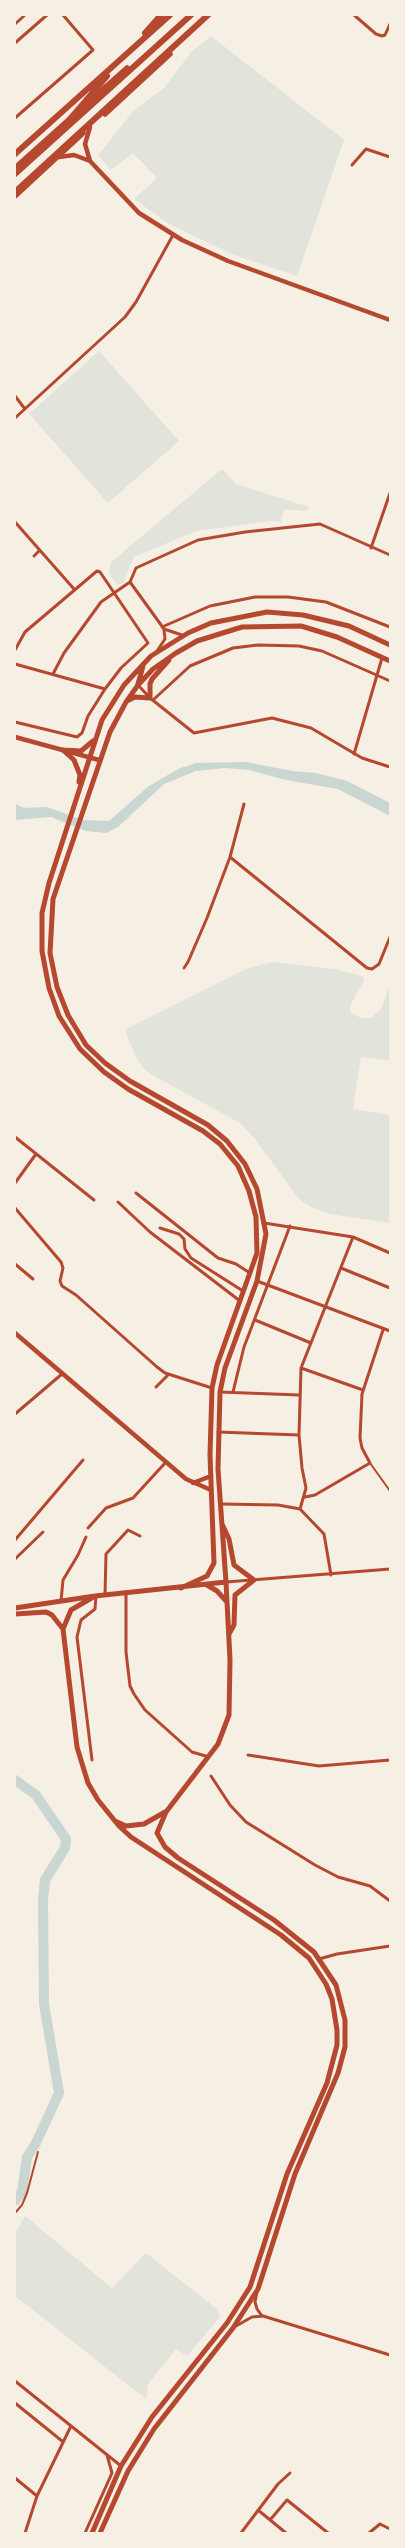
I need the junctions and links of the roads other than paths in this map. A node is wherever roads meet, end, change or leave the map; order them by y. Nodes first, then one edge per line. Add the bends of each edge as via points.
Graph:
1 (25, 15) edge
2 (47, 15) edge
3 (63, 15) edge
4 (160, 15) edge
5 (170, 15) edge
6 (187, 15) edge
7 (190, 15) edge
8 (210, 15) edge
9 (354, 15) edge
10 (361, 17) edge
11 (15, 24) edge
12 (390, 24) edge
13 (15, 43) edge
14 (15, 118) edge
15 (70, 119) junction
16 (90, 127) junction
17 (69, 147) junction
18 (15, 154) edge
19 (59, 157) junction
20 (390, 157) edge
21 (90, 161) junction
22 (352, 165) dead end
23 (15, 168) edge
24 (15, 174) edge
25 (15, 194) edge
26 (173, 235) junction
27 (390, 320) edge
28 (15, 396) edge
29 (25, 409) junction
30 (15, 418) edge
31 (390, 493) edge
32 (15, 522) edge
33 (371, 548) junction
34 (39, 551) junction
35 (390, 555) edge
36 (34, 556) dead end
37 (130, 582) junction
38 (74, 590) junction
39 (114, 592) junction
40 (163, 628) junction
41 (390, 628) edge
42 (188, 634) junction
43 (390, 645) edge
44 (15, 650) edge
45 (176, 653) junction
46 (151, 656) junction
47 (382, 657) junction
48 (390, 661) edge
49 (146, 662) junction
50 (15, 664) edge
51 (53, 674) junction
52 (376, 675) junction
53 (390, 681) edge
54 (138, 685) junction
55 (105, 689) junction
56 (151, 699) junction
57 (126, 702) junction
58 (15, 722) edge
59 (15, 737) edge
60 (95, 739) junction
61 (63, 750) junction
62 (354, 754) junction
63 (90, 757) junction
64 (99, 760) junction
65 (390, 767) edge
66 (76, 800) junction
67 (244, 804) dead end
68 (230, 857) junction
69 (390, 937) edge
70 (184, 968) dead end
71 (15, 1137) edge
72 (36, 1154) junction
73 (15, 1183) edge
74 (136, 1193) dead end
75 (94, 1200) dead end
76 (118, 1202) dead end
77 (15, 1208) edge
78 (264, 1224) junction
79 (290, 1226) junction
80 (160, 1228) dead end
81 (353, 1237) junction
82 (390, 1253) edge
83 (15, 1264) edge
84 (341, 1268) junction
85 (250, 1273) junction
86 (33, 1279) dead end
87 (256, 1281) junction
88 (268, 1285) junction
89 (390, 1288) edge
90 (244, 1292) junction
91 (240, 1302) junction
92 (249, 1303) junction
93 (260, 1307) junction
94 (325, 1307) junction
95 (255, 1320) junction
96 (383, 1330) junction
97 (390, 1331) edge
98 (15, 1334) edge
99 (311, 1343) junction
100 (301, 1368) junction
101 (62, 1374) junction
102 (169, 1374) junction
103 (156, 1387) dead end
104 (212, 1388) junction
105 (363, 1390) junction
106 (220, 1392) junction
107 (233, 1392) junction
108 (299, 1395) junction
109 (15, 1414) edge
110 (218, 1432) junction
111 (299, 1435) junction
112 (83, 1460) dead end
113 (166, 1462) junction
114 (370, 1463) junction
115 (211, 1476) junction
116 (193, 1483) junction
117 (211, 1490) junction
118 (390, 1490) edge
119 (305, 1497) junction
120 (220, 1504) junction
121 (300, 1509) junction
122 (221, 1522) junction
123 (88, 1528) dead end
124 (43, 1532) dead end
125 (140, 1536) dead end
126 (86, 1537) dead end
127 (15, 1540) edge
128 (15, 1559) edge
129 (390, 1570) edge
130 (331, 1575) junction
131 (254, 1580) junction
132 (226, 1582) junction
133 (206, 1585) junction
134 (181, 1588) junction
135 (126, 1593) junction
136 (96, 1596) junction
137 (105, 1596) junction
138 (61, 1602) junction
139 (227, 1602) junction
140 (15, 1608) edge
141 (15, 1614) edge
142 (63, 1629) junction
143 (229, 1635) junction
144 (248, 1755) dead end
145 (209, 1757) junction
146 (92, 1760) dead end
147 (390, 1760) edge
148 (211, 1776) dead end
149 (166, 1812) junction
150 (114, 1821) junction
151 (390, 1901) edge
152 (390, 1946) edge
153 (319, 1959) junction
154 (38, 2152) dead end
155 (15, 2213) edge
156 (258, 2289) junction
157 (263, 2316) junction
158 (233, 2328) junction
159 (390, 2355) edge
160 (15, 2380) edge
161 (15, 2402) edge
162 (71, 2426) junction
163 (62, 2441) junction
164 (107, 2455) junction
165 (121, 2466) junction
166 (290, 2473) dead end
167 (15, 2478) edge
168 (37, 2496) junction
169 (258, 2510) junction
170 (270, 2520) junction
171 (390, 2529) edge
172 (25, 2533) edge
173 (85, 2533) edge
174 (92, 2533) edge
175 (100, 2533) edge
176 (241, 2533) edge
177 (286, 2533) edge
178 (328, 2533) edge
179 (369, 2533) edge

1 - 11 street
2 - 13 street
3 - 14 street via 93,50
4 - 15 highway
5 - 18 highway
6 - 15 highway
7 - 24 highway
8 - 16 highway
8 - 25 highway
9 - 10 street
10 - 12 street via 376,34 382,36
15 - 23 highway
16 - 17 highway
16 - 21 street via 85,144
17 - 19 highway
17 - 25 highway
19 - 21 street via 74,155
19 - 25 highway
20 - 22 street via 366,149
21 - 26 street via 139,213
26 - 27 street via 228,261
26 - 29 street via 125,317
28 - 29 street
29 - 30 street
31 - 33 street
32 - 34 street
33 - 35 street
33 - 37 street via 320,524 245,532 198,540 136,568
34 - 36 street
34 - 38 street
37 - 39 street
37 - 40 street
38 - 39 street via 97,571
38 - 44 street via 25,632
39 - 51 street via 86,620
39 - 55 street via 148,643
40 - 41 street via 210,606 255,597 326,602
40 - 42 street via 180,635
40 - 46 street via 165,639
42 - 43 main road via 211,623 267,612 303,615 349,626
42 - 46 main road
45 - 47 main road via 206,638 242,628 302,626
45 - 54 main road via 153,669
45 - 56 main road via 152,679
46 - 49 main road
47 - 48 main road
47 - 52 street
49 - 54 main road
49 - 60 main road via 112,702
50 - 51 street
51 - 55 street
52 - 53 street
52 - 56 street via 322,651 292,645 258,645 233,648 190,666
52 - 62 street
54 - 56 street
54 - 57 main road
55 - 58 street via 77,737
56 - 57 main road via 135,697
56 - 62 street via 194,733 272,718 311,728
57 - 64 main road
59 - 61 street
60 - 61 main road via 81,751
60 - 63 main road
61 - 63 street
61 - 66 main road via 78,768
62 - 65 street
63 - 64 street
63 - 66 main road
64 - 78 main road via 53,900 50,952 56,987 86,1045 105,1063 130,1081 208,1125 227,1141 245,1164 256,1189
66 - 85 main road via 42,913 42,951 49,988 59,1016 80,1049 104,1072 128,1089 203,1130 238,1166 256,1217 257,1252
67 - 68 street
68 - 69 street via 367,968 372,969 379,964
68 - 70 street
71 - 72 street
72 - 73 street
72 - 75 street
74 - 85 street via 218,1258
76 - 91 street via 150,1232
77 - 102 street via 61,1262 62,1286 132,1343 145,1358
78 - 79 street
78 - 87 main road via 264,1252
79 - 81 street
79 - 88 street
80 - 90 street via 179,1234 191,1258
81 - 82 street
81 - 84 street
83 - 86 street
84 - 89 street
84 - 94 street
85 - 90 main road
87 - 88 street
87 - 92 main road
88 - 93 street
88 - 94 street
90 - 91 main road
91 - 104 main road
92 - 93 lane
92 - 106 main road via 225,1368
93 - 95 street
94 - 96 street
94 - 99 street
95 - 99 street
95 - 107 street via 244,1347
96 - 97 street
96 - 105 street
98 - 101 street
99 - 100 street
100 - 105 street
100 - 108 street
101 - 109 street
101 - 113 street
102 - 103 street
102 - 104 street
104 - 115 main road
105 - 114 street via 360,1438
106 - 107 street
106 - 110 main road
107 - 108 street
108 - 111 street
110 - 111 street
110 - 120 main road
111 - 119 street
112 - 127 street
113 - 116 street
113 - 123 street via 133,1498 106,1508
114 - 118 lane
114 - 119 street via 315,1495
115 - 116 street
115 - 117 main road
116 - 117 street
117 - 134 main road via 212,1570 201,1580
119 - 121 street
120 - 121 street via 285,1505
120 - 122 main road
121 - 130 street via 324,1534
122 - 131 main road via 229,1539 234,1565
122 - 132 main road
124 - 128 street
125 - 137 street via 128,1530 106,1554
126 - 138 street via 63,1580
129 - 130 street
130 - 131 street
131 - 132 street
131 - 143 main road via 235,1595 234,1625
132 - 133 main road
132 - 139 main road
133 - 134 main road
133 - 139 main road
134 - 135 main road
135 - 137 main road
135 - 145 street via 126,1652 134,1694 145,1710 192,1752
136 - 137 main road
136 - 138 main road
136 - 142 main road via 72,1610
136 - 146 street via 95,1609 83,1618 78,1631
138 - 140 main road
139 - 143 main road
141 - 142 main road via 46,1612
142 - 150 main road via 76,1747 98,1800
143 - 145 main road via 229,1715 218,1744
144 - 147 street via 319,1766
145 - 149 main road
148 - 151 street via 246,1822 315,1865 338,1877 370,1886
149 - 150 main road via 144,1824 126,1826
149 - 153 main road via 157,1833 165,1847 274,1920
150 - 165 main road via 131,1837 281,1935 309,1958 329,1992 337,2030 337,2045 327,2084 287,2174 250,2287 227,2323 152,2417
152 - 153 street
153 - 156 main road via 336,1985 341,2001 345,2020 343,2058 333,2089 295,2174
154 - 155 lane via 27,2193
156 - 157 street via 257,2309
156 - 158 main road
157 - 158 street via 244,2320
157 - 159 street
158 - 175 main road via 154,2428 128,2471
160 - 162 street
161 - 163 street
162 - 163 street
162 - 164 street
163 - 168 street
164 - 165 street
164 - 173 street via 112,2473
165 - 174 main road
166 - 169 street
167 - 168 street
168 - 172 street
169 - 170 street
169 - 176 street
170 - 177 street
170 - 178 street via 287,2500
171 - 179 street via 380,2524

